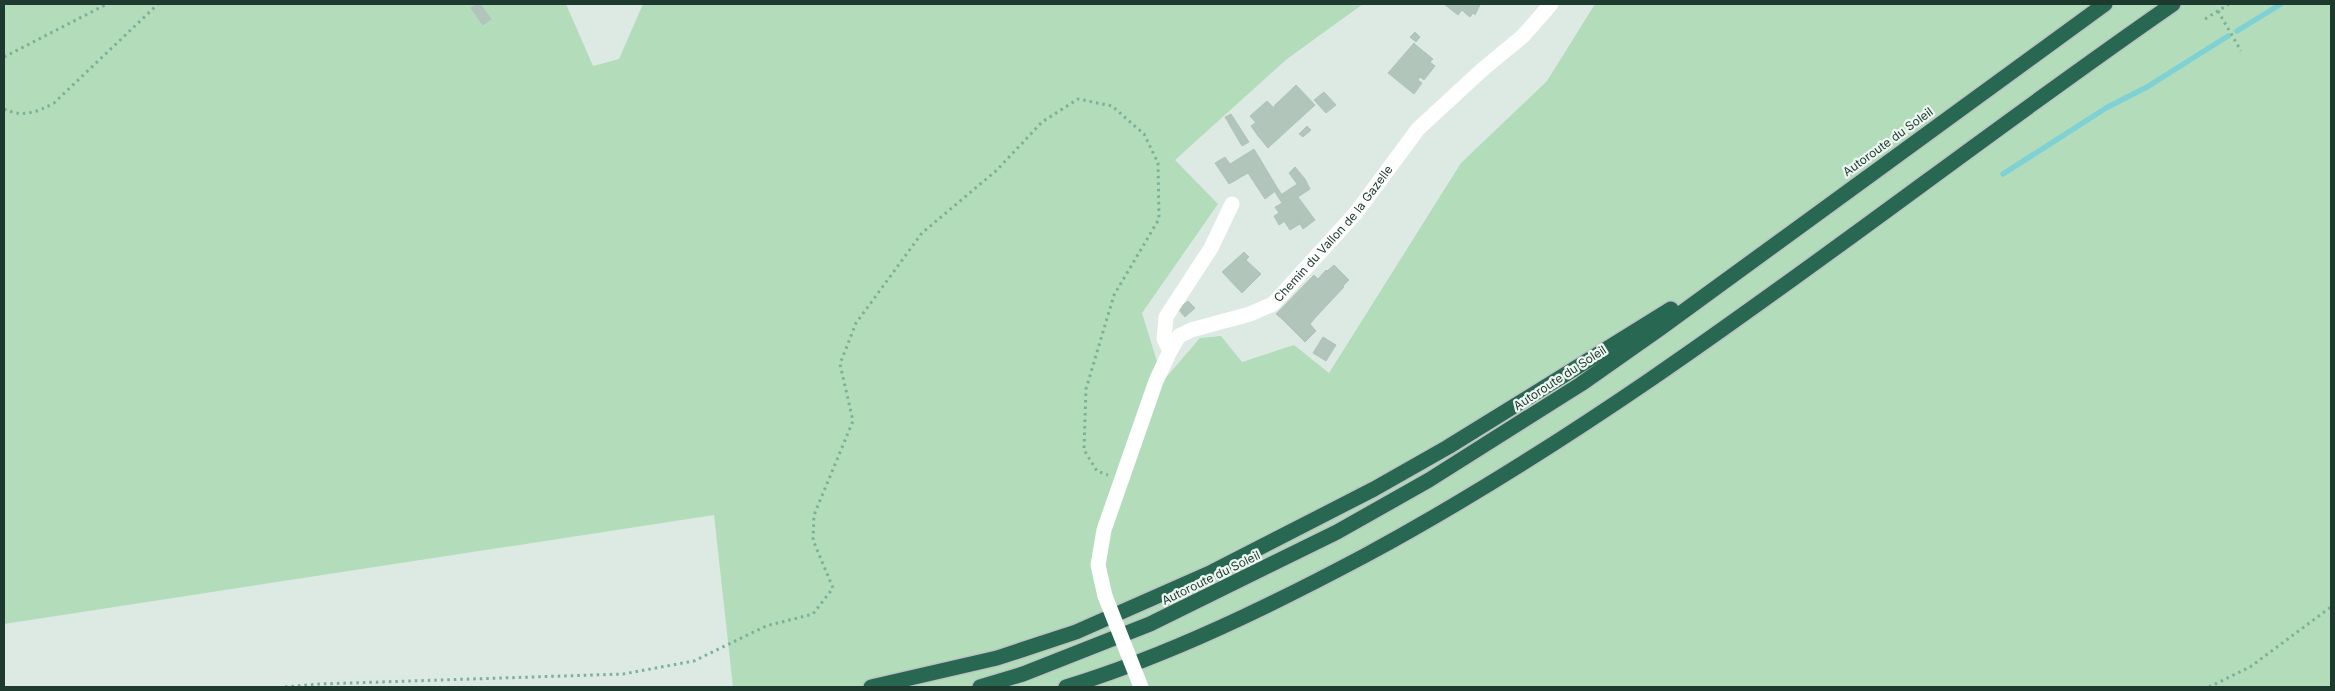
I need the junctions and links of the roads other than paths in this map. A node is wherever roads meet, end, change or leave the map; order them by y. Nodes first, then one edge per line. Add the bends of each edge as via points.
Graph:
1 (1551, 4) edge
2 (2105, 4) edge
3 (2173, 4) edge
4 (1232, 204) dead end
5 (1764, 252) junction
6 (1170, 351) junction
7 (1096, 678) junction
8 (871, 687) edge
9 (980, 687) edge
10 (1066, 687) edge
11 (1073, 687) edge
12 (1141, 687) edge

1 - 6 street, Chemin du Vallon de la Gazelle via 1523,36 1418,129 1355,214 1273,304 1250,314 1191,330 1179,336
2 - 5 highway, Autoroute du Soleil
3 - 7 highway via 1654,378 1509,472 1449,509 1315,582 1213,630
4 - 6 street via 1211,248 1166,316 1164,339
5 - 8 highway via 1448,447 1212,572 1076,632 996,658
5 - 9 highway, Autoroute du Soleil via 1581,384 1430,480 1328,536 1150,624 1023,674
6 - 12 street, Chemin du Vallon de la Gazelle, bridge via 1111,506 1100,543 1098,564 1104,596
7 - 10 highway
7 - 11 highway

